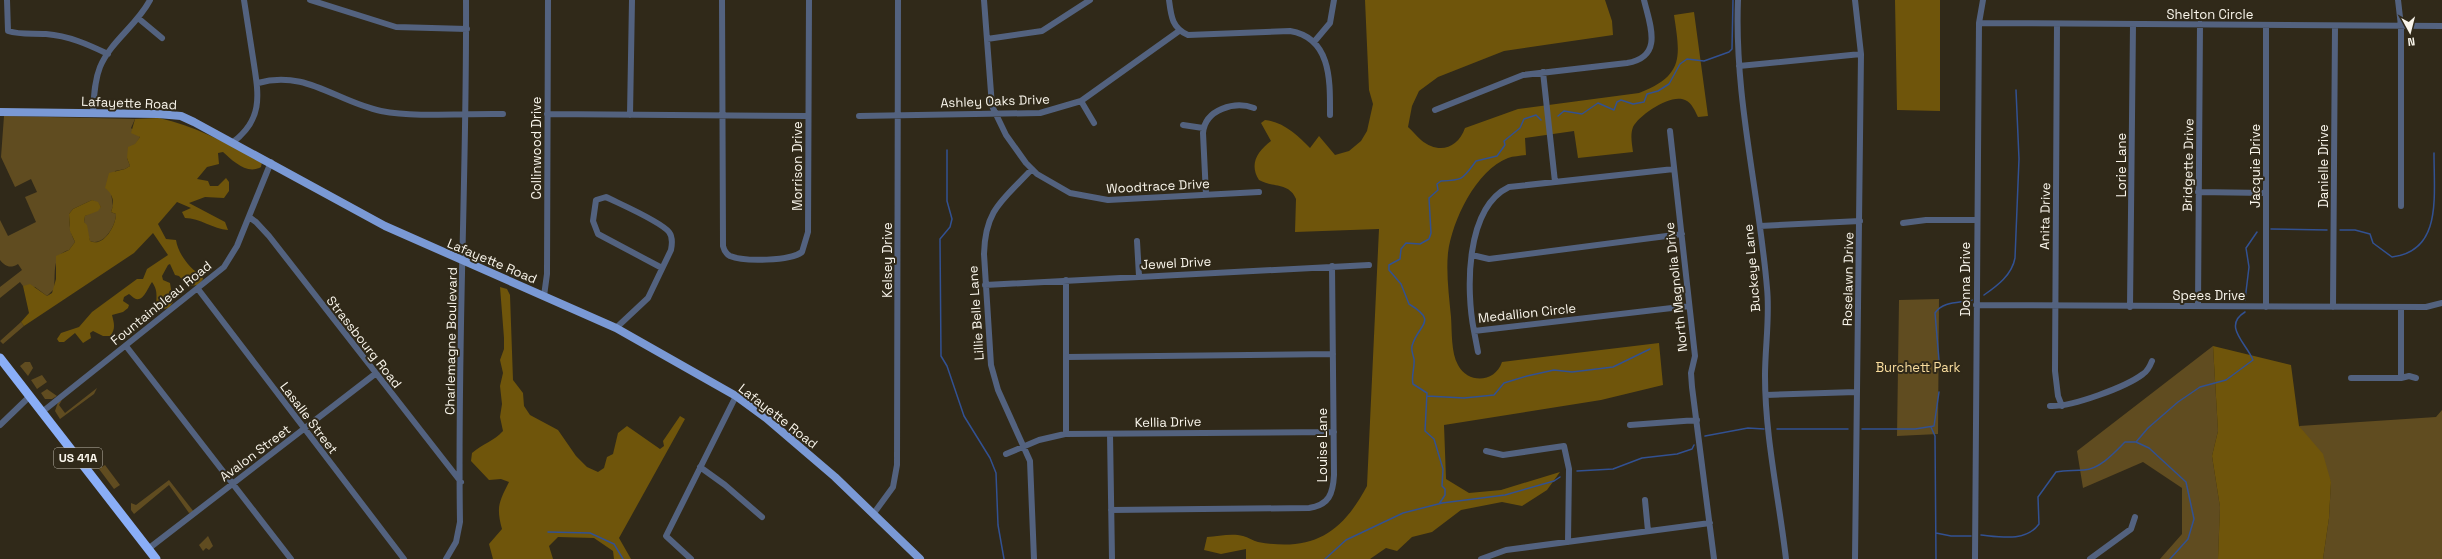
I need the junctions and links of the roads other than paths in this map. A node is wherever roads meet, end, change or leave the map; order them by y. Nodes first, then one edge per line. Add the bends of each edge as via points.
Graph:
1 (7, 0) edge
2 (150, 0) edge
3 (244, 0) edge
4 (310, 0) edge
5 (466, 0) edge
6 (548, 0) edge
7 (632, 0) edge
8 (722, 0) edge
9 (809, 0) edge
10 (898, 0) edge
11 (984, 0) edge
12 (1090, 0) edge
13 (1169, 0) edge
14 (1334, 0) edge
15 (1644, 0) edge
16 (1738, 0) edge
17 (1855, 0) edge
18 (1983, 0) edge
19 (2398, 0) edge
20 (138, 18) junction
21 (1979, 23) junction
22 (2057, 24) junction
23 (2133, 24) junction
24 (2200, 24) junction
25 (2266, 25) junction
26 (2335, 26) junction
27 (2401, 26) junction
28 (2442, 26) edge
29 (467, 29) junction
30 (1179, 31) junction
31 (162, 38) dead end
32 (987, 39) junction
33 (1314, 42) junction
34 (108, 54) junction
35 (1861, 54) junction
36 (1739, 66) junction
37 (1543, 72) junction
38 (258, 83) junction
39 (1081, 101) junction
40 (1254, 108) dead end
41 (1435, 110) dead end
42 (0, 112) edge
43 (93, 113) junction
44 (466, 113) junction
45 (503, 114) dead end
46 (547, 114) junction
47 (722, 114) junction
48 (995, 114) junction
49 (630, 115) junction
50 (898, 115) junction
51 (1330, 115) dead end
52 (808, 116) junction
53 (859, 116) dead end
54 (1094, 123) dead end
55 (1183, 125) dead end
56 (1203, 128) junction
57 (1670, 131) dead end
58 (233, 142) junction
59 (271, 162) junction
60 (1032, 169) junction
61 (1674, 170) junction
62 (1555, 182) junction
63 (1259, 192) dead end
64 (2198, 192) junction
65 (2266, 193) junction
66 (1206, 195) junction
67 (2401, 206) dead end
68 (249, 217) junction
69 (1977, 220) junction
70 (1860, 221) junction
71 (1903, 223) dead end
72 (1760, 226) junction
73 (1682, 234) junction
74 (1137, 241) dead end
75 (1472, 255) junction
76 (463, 262) junction
77 (1369, 265) dead end
78 (1332, 266) junction
79 (662, 268) junction
80 (1139, 276) junction
81 (1066, 280) junction
82 (985, 284) junction
83 (198, 289) junction
84 (544, 296) junction
85 (2442, 303) edge
86 (1976, 305) junction
87 (1689, 306) junction
88 (2055, 306) junction
89 (2198, 306) junction
90 (2266, 306) junction
91 (2130, 307) junction
92 (2333, 307) junction
93 (2401, 307) junction
94 (616, 328) junction
95 (1474, 331) junction
96 (126, 346) junction
97 (1478, 352) dead end
98 (1333, 354) junction
99 (1066, 357) junction
100 (2152, 361) dead end
101 (2, 363) edge
102 (375, 374) junction
103 (2351, 378) dead end
104 (2401, 378) junction
105 (2416, 378) dead end
106 (1856, 392) junction
107 (1766, 395) junction
108 (736, 396) junction
109 (29, 397) junction
110 (2050, 406) dead end
111 (2062, 406) junction
112 (42, 412) junction
113 (1696, 420) junction
114 (0, 425) edge
115 (1630, 425) dead end
116 (304, 430) junction
117 (1334, 432) junction
118 (1066, 434) junction
119 (1110, 434) junction
120 (1025, 446) junction
121 (1486, 451) dead end
122 (1006, 454) dead end
123 (700, 467) junction
124 (461, 482) junction
125 (233, 484) junction
126 (1644, 500) dead end
127 (1111, 510) junction
128 (874, 513) junction
129 (762, 517) dead end
130 (2135, 517) dead end
131 (1710, 522) junction
132 (1648, 531) junction
133 (1568, 542) junction
134 (148, 549) junction
135 (156, 559) edge
136 (291, 559) edge
137 (404, 559) edge
138 (446, 559) edge
139 (691, 559) edge
140 (920, 559) edge
141 (1034, 559) edge
142 (1112, 559) edge
143 (1481, 559) edge
144 (1714, 559) edge
145 (1786, 559) edge
146 (1855, 559) edge
147 (1975, 559) edge
148 (2090, 559) edge

1 - 34 street via 8,31 17,34 69,37
2 - 20 street
3 - 38 street
4 - 29 street via 396,27
5 - 29 street, Charlemagne Boulevard
6 - 46 street, Collinwood Drive
7 - 49 street
8 - 47 street
9 - 52 street, Morrison Drive
10 - 50 street, Kelsey Drive
11 - 32 street, Woodtrace Drive
12 - 32 street via 1042,31
13 - 30 street via 1173,21
14 - 33 street via 1330,23
15 - 37 street via 1652,34 1651,46 1640,59 1627,63
16 - 36 street, Buckeye Lane via 1736,30
17 - 35 street, Roselawn Drive
18 - 21 street, Donna Drive
19 - 27 street
20 - 31 street
20 - 34 street
21 - 22 street, Shelton Circle
21 - 69 street, Donna Drive
22 - 23 street, Shelton Circle
22 - 88 street, Anita Drive
23 - 24 street, Shelton Circle
23 - 91 street, Lorie Lane
24 - 25 street, Shelton Circle
24 - 64 street, Bridgette Drive
25 - 26 street, Shelton Circle
25 - 65 street, Jacquie Drive
26 - 27 street, Shelton Circle
26 - 92 street, Danielle Drive
27 - 28 street, Shelton Circle
27 - 67 street
29 - 44 street, Charlemagne Boulevard
30 - 33 street via 1192,36 1290,31 1306,36
30 - 39 street, Ashley Oaks Drive
32 - 48 street, Woodtrace Drive via 991,64 992,106
33 - 51 street via 1328,64
34 - 43 street via 96,81
35 - 36 street
35 - 70 street, Roselawn Drive
36 - 72 street, Buckeye Lane
37 - 41 street via 1523,75
37 - 62 street
38 - 44 street via 283,78 303,82 354,104 382,111
38 - 58 street via 257,107 252,120 242,135
39 - 48 street, Ashley Oaks Drive via 1040,112
39 - 54 street
40 - 56 street via 1243,104 1226,107 1212,115
42 - 43 main road, Lafayette Road
43 - 58 main road, Lafayette Road via 181,116
44 - 45 street
44 - 76 street, Charlemagne Boulevard
46 - 49 street
46 - 84 street, Collinwood Drive via 547,274
47 - 49 street
47 - 52 street
47 - 52 street, Morrison Drive via 721,230 727,254 738,258 786,258 802,252 807,242
48 - 50 street, Ashley Oaks Drive
48 - 60 street, Woodtrace Drive via 1006,135
50 - 53 street, Ashley Oaks Drive
50 - 128 street, Kelsey Drive via 897,465 895,483
55 - 56 street
56 - 66 street
57 - 61 street, North Magnolia Drive
58 - 59 main road, Lafayette Road
59 - 68 street, Fountainbleau Road
59 - 76 main road, Lafayette Road via 377,222
60 - 66 street, Woodtrace Drive via 1062,189 1084,197 1125,200
60 - 82 street, Lillie Belle Lane via 987,222 984,249
61 - 62 street, Medallion Circle
61 - 73 street, North Magnolia Drive
62 - 75 street, Medallion Circle via 1509,187 1494,197 1482,220
63 - 66 street, Woodtrace Drive
64 - 65 street
64 - 89 street, Bridgette Drive
65 - 90 street, Jacquie Drive
68 - 83 street, Fountainbleau Road via 224,267
68 - 102 street, Strassbourg Road via 269,236
69 - 71 street via 1926,220
69 - 86 street, Donna Drive
70 - 72 street
70 - 106 street, Roselawn Drive
72 - 107 street, Buckeye Lane via 1768,304
73 - 75 street via 1489,259
73 - 87 street, North Magnolia Drive
74 - 80 street
75 - 95 street, Medallion Circle via 1468,282
76 - 84 main road, Lafayette Road
76 - 124 street, Charlemagne Boulevard via 460,314
77 - 78 street, Jewel Drive
78 - 80 street, Jewel Drive
78 - 98 street, Louise Lane
79 - 79 street via 672,250 668,232 606,197 596,200 593,221 598,234
79 - 94 street via 643,305
80 - 81 street, Jewel Drive
81 - 82 street, Jewel Drive
81 - 99 street
82 - 120 street, Lillie Belle Lane via 988,348 993,373 998,390
83 - 96 street, Fountainbleau Road
83 - 116 street, Lasalle Street
84 - 94 main road, Lafayette Road
85 - 93 street, Spees Drive via 2426,307
86 - 88 street, Spees Drive
86 - 147 street, Donna Drive
87 - 95 street, Medallion Circle
87 - 113 street, North Magnolia Drive via 1695,356 1691,373
88 - 91 street, Spees Drive
88 - 111 street, Anita Drive via 2054,371
89 - 90 street, Spees Drive
89 - 91 street, Spees Drive
90 - 92 street, Spees Drive
92 - 93 street, Spees Drive
93 - 104 street
94 - 108 main road, Lafayette Road
95 - 97 street
96 - 112 street, Fountainbleau Road
96 - 125 street
98 - 99 street
98 - 117 street, Louise Lane
99 - 118 street
100 - 111 street via 2144,374
101 - 109 highway, US 41A
102 - 116 street, Avalon Street
102 - 124 street, Strassbourg Road
103 - 104 street
104 - 105 street
106 - 107 street
106 - 146 street, Roselawn Drive
107 - 145 street, Buckeye Lane
108 - 123 street
108 - 128 main road, Lafayette Road via 766,418
109 - 112 highway, US 41A
109 - 114 street
110 - 111 street
112 - 134 highway, US 41A
113 - 115 street
113 - 131 street, North Magnolia Drive
116 - 125 street, Avalon Street
116 - 137 street, Lasalle Street
117 - 119 street, Kellia Drive
117 - 127 street, Louise Lane via 1333,490 1328,501 1320,506
118 - 119 street, Kellia Drive
118 - 120 street, Kellia Drive via 1045,438
119 - 127 street
120 - 122 street, Kellia Drive
120 - 141 street, Lillie Belle Lane via 1030,461 1032,482
121 - 133 street via 1503,455 1564,446 1569,469
123 - 129 street
123 - 139 street via 666,536
124 - 138 street, Charlemagne Boulevard via 458,536 454,548
125 - 134 street, Avalon Street
125 - 136 street
126 - 132 street
127 - 142 street
128 - 140 main road, Lafayette Road
130 - 148 street via 2131,529
131 - 132 street
131 - 144 street, North Magnolia Drive
132 - 133 street
133 - 143 street via 1506,550
134 - 135 highway, US 41A

